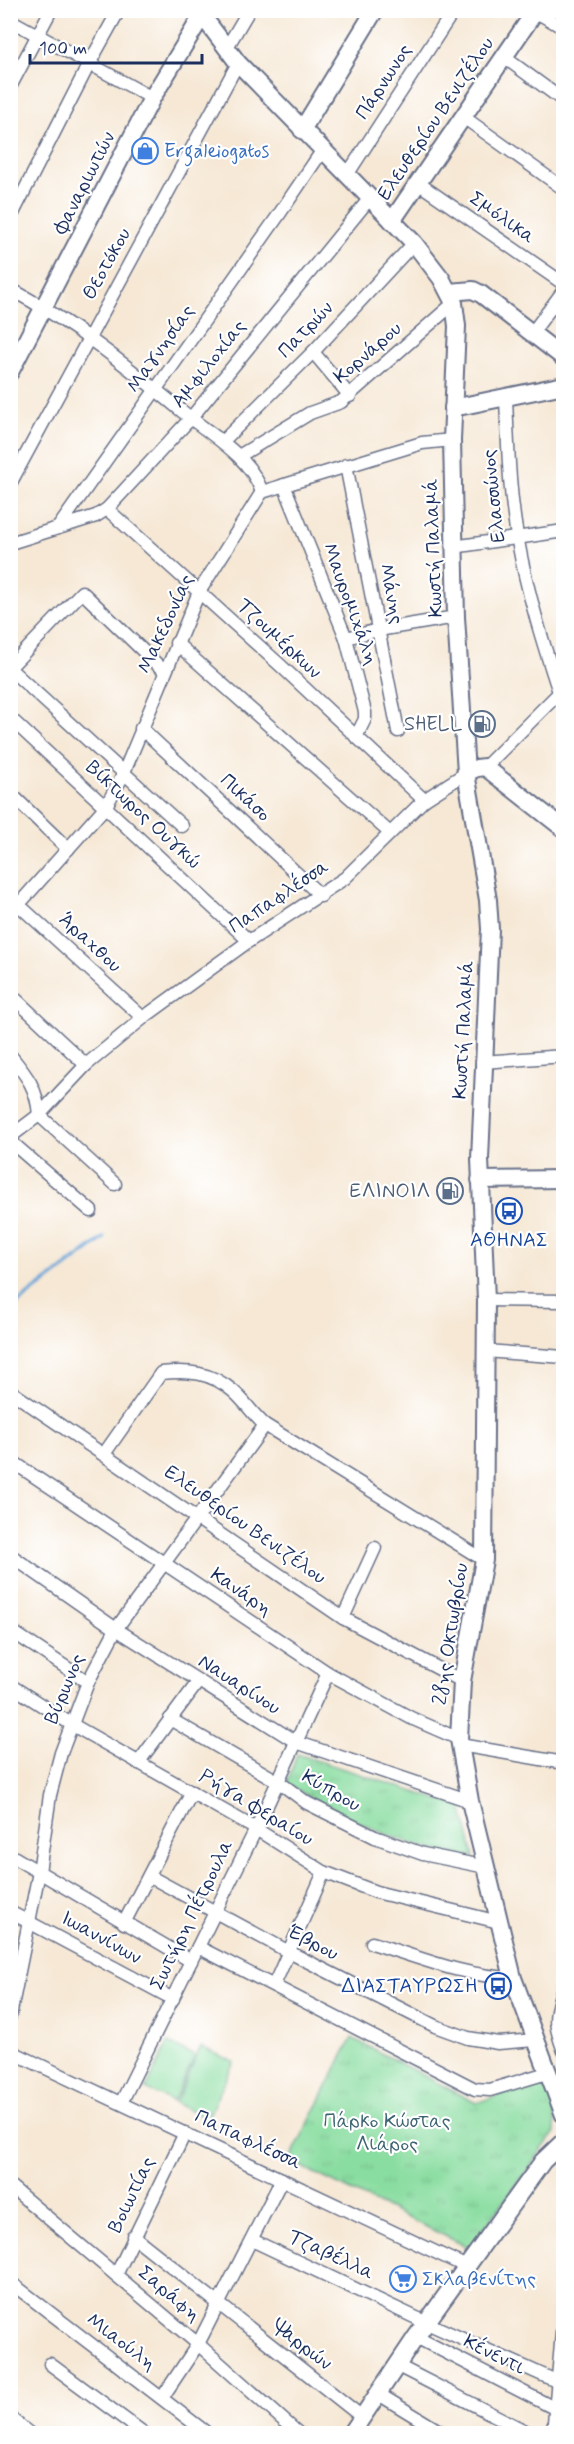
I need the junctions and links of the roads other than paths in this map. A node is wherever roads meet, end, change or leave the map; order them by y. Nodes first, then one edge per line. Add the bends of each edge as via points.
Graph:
1 (51, 10) edge
2 (119, 10) edge
3 (249, 10) edge
4 (375, 10) edge
5 (454, 10) edge
6 (534, 11) edge
7 (200, 13) edge
8 (10, 20) edge
9 (564, 28) edge
10 (37, 35) junction
11 (226, 49) junction
12 (504, 57) junction
13 (238, 63) junction
14 (89, 64) junction
15 (10, 87) edge
16 (152, 98) junction
17 (564, 101) edge
18 (462, 116) junction
19 (302, 130) junction
20 (322, 151) junction
21 (347, 176) junction
22 (418, 183) junction
23 (564, 189) edge
24 (15, 197) edge
25 (370, 198) junction
26 (10, 219) edge
27 (392, 221) junction
28 (414, 243) junction
29 (564, 285) edge
30 (10, 289) edge
31 (564, 290) edge
32 (451, 298) junction
33 (44, 307) junction
34 (532, 333) junction
35 (89, 338) junction
36 (313, 352) junction
37 (564, 358) edge
38 (10, 372) edge
39 (563, 386) edge
40 (156, 389) junction
41 (350, 396) junction
42 (506, 398) junction
43 (453, 408) junction
44 (191, 418) junction
45 (452, 440) junction
46 (223, 441) junction
47 (239, 456) junction
48 (346, 465) junction
49 (10, 483) edge
50 (284, 485) junction
51 (262, 492) junction
52 (107, 508) junction
53 (58, 528) junction
54 (564, 531) edge
55 (517, 539) junction
56 (10, 543) edge
57 (453, 548) junction
58 (199, 592) junction
59 (456, 617) junction
60 (378, 630) junction
61 (346, 638) junction
62 (176, 643) junction
63 (10, 668) edge
64 (165, 672) junction
65 (561, 690) edge
66 (10, 718) edge
67 (141, 728) junction
68 (398, 731) dead end
69 (356, 737) junction
70 (486, 767) junction
71 (124, 772) junction
72 (466, 773) junction
73 (10, 793) edge
74 (424, 800) junction
75 (106, 806) junction
76 (182, 826) dead end
77 (564, 829) edge
78 (390, 833) junction
79 (68, 849) junction
80 (321, 896) junction
81 (15, 901) edge
82 (249, 941) junction
83 (10, 994) edge
84 (143, 1018) junction
85 (10, 1055) edge
86 (564, 1056) edge
87 (482, 1062) junction
88 (86, 1065) junction
89 (39, 1115) junction
90 (10, 1139) edge
91 (564, 1179) edge
92 (480, 1180) junction
93 (115, 1184) dead end
94 (91, 1210) dead end
95 (486, 1299) junction
96 (564, 1301) edge
97 (486, 1351) junction
98 (564, 1357) edge
99 (10, 1391) edge
100 (265, 1425) junction
101 (104, 1454) junction
102 (10, 1460) edge
103 (197, 1517) junction
104 (375, 1548) dead end
105 (10, 1555) edge
106 (484, 1560) junction
107 (162, 1563) junction
108 (343, 1618) junction
109 (116, 1629) junction
110 (10, 1630) edge
111 (328, 1673) junction
112 (462, 1681) junction
113 (88, 1682) junction
114 (198, 1682) junction
115 (10, 1685) edge
116 (170, 1719) junction
117 (71, 1724) junction
118 (296, 1742) junction
119 (460, 1742) junction
120 (138, 1763) junction
121 (564, 1763) edge
122 (279, 1782) junction
123 (192, 1792) junction
124 (470, 1801) junction
125 (256, 1829) junction
126 (10, 1855) edge
127 (486, 1867) junction
128 (39, 1872) junction
129 (324, 1872) junction
130 (148, 1876) junction
131 (214, 1911) junction
132 (10, 1912) edge
133 (30, 1921) junction
134 (499, 1922) junction
135 (124, 1923) junction
136 (372, 1943) dead end
137 (198, 1947) junction
138 (289, 1952) junction
139 (191, 1961) junction
140 (513, 1978) junction
141 (564, 1984) edge
142 (274, 1985) junction
143 (12, 1998) edge
144 (173, 1999) junction
145 (10, 2016) edge
146 (535, 2040) junction
147 (10, 2051) edge
148 (564, 2051) edge
149 (547, 2073) junction
150 (122, 2103) junction
151 (564, 2115) edge
152 (185, 2133) junction
153 (564, 2141) edge
154 (282, 2179) junction
155 (10, 2186) edge
156 (133, 2236) junction
157 (252, 2240) junction
158 (467, 2267) junction
159 (116, 2275) junction
160 (10, 2282) edge
161 (219, 2304) junction
162 (564, 2310) edge
163 (427, 2323) junction
164 (416, 2337) junction
165 (198, 2344) junction
166 (50, 2364) dead end
167 (396, 2365) junction
168 (556, 2381) junction
169 (377, 2393) junction
170 (162, 2398) junction
171 (554, 2408) junction
172 (362, 2417) junction
173 (10, 2418) edge
174 (30, 2433) edge
175 (145, 2433) edge
176 (208, 2433) edge
177 (299, 2433) edge
178 (351, 2433) edge
179 (444, 2433) edge
180 (531, 2433) edge
181 (553, 2433) edge

1 - 10 street
2 - 14 street
3 - 11 street
4 - 19 street
5 - 21 street, Πάρνωνος
6 - 9 street
6 - 12 street, Ελευθερίου Βενιζέλου
7 - 11 street, Κωστή Παλαμά
7 - 16 street, Φαναριωτών
8 - 10 street
10 - 14 street
10 - 15 street
11 - 13 street, Κωστή Παλαμά
12 - 17 street
12 - 18 street, Ελευθερίου Βενιζέλου
13 - 19 street, Κωστή Παλαμά
13 - 35 street, Θεοτόκου
14 - 16 street
14 - 24 street
16 - 33 street, Φαναριωτών
18 - 22 street, Ελευθερίου Βενιζέλου
18 - 23 street
19 - 20 street, Κωστή Παλαμά
20 - 21 street, Κωστή Παλαμά
20 - 40 street, Μαγνησίας
21 - 25 street, Κωστή Παλαμά
22 - 27 street, Ελευθερίου Βενιζέλου
22 - 29 street, Σμόλικα
24 - 26 street
25 - 27 street, Κωστή Παλαμά
25 - 44 street, Αμφιλοχίας
27 - 28 street, Κωστή Παλαμά
28 - 32 street, Κωστή Παλαμά via 430,261
28 - 36 street, Πατρών
30 - 33 street
31 - 34 street
32 - 34 street via 472,290
32 - 41 street, Κορνάρου
32 - 43 street, Κωστή Παλαμά via 457,326
33 - 35 street
33 - 38 street, Φαναριωτών
34 - 37 street
35 - 40 street
35 - 49 street, Θεοτόκου
36 - 41 street
36 - 46 street, Πατρών
39 - 42 street
40 - 44 street
40 - 53 street, Μαγνησίας
41 - 47 street, Κορνάρου via 310,413
42 - 43 street
42 - 55 street, Ελασσώνος via 508,468
43 - 45 street, Κωστή Παλαμά
44 - 46 street
44 - 52 street, Αμφιλοχίας
45 - 48 street via 422,442
45 - 57 street, Κωστή Παλαμά
46 - 47 street
47 - 51 street via 257,477
48 - 50 street
48 - 60 street, Μάνης
50 - 51 street
50 - 61 street, Μαυρομιχάλη
51 - 58 street, Μακεδονίας
52 - 53 street, Αμφιλοχίας via 96,516
52 - 58 street, Τζουμέρκων
53 - 56 street
54 - 55 street
55 - 57 street
55 - 65 street, Ελασσώνος via 544,648
57 - 59 street, Κωστή Παλαμά
58 - 62 street, Μακεδονίας
58 - 69 street, Τζουμέρκων
59 - 60 street
59 - 72 street, Κωστή Παλαμά
60 - 61 street
60 - 68 street, Μάνης
61 - 69 street, Μαυρομιχάλη via 365,712
62 - 64 street, Μακεδονίας
62 - 78 street
63 - 64 street via 82,592
63 - 71 street
64 - 67 street, Μακεδονίας
65 - 70 street, Παπαφλέσσα
66 - 75 street, Βίκτωρος Ουγκώ
67 - 71 street, Μακεδονίας
67 - 80 street, Πικάσο
69 - 74 street, Τζουμέρκων
70 - 72 street, Παπαφλέσσα
70 - 77 street
71 - 75 street, Μακεδονίας
71 - 76 street
72 - 74 street, Παπαφλέσσα
72 - 87 street, Κωστή Παλαμά via 488,900
73 - 79 street
74 - 78 street, Παπαφλέσσα
75 - 79 street, Μακεδονίας
75 - 82 street, Βίκτωρος Ουγκώ
78 - 80 street, Παπαφλέσσα
79 - 81 street, Μακεδονίας
80 - 82 street, Παπαφλέσσα
81 - 84 street, Άραχθου
82 - 84 street, Παπαφλέσσα
83 - 88 street
84 - 88 street, Παπαφλέσσα
85 - 89 street via 29,1079 37,1096
86 - 87 street
87 - 92 street, Κωστή Παλαμά
88 - 89 street, Παπαφλέσσα
89 - 90 street, Παπαφλέσσα
89 - 93 street
90 - 94 street
91 - 92 street
92 - 95 street, 28ης Οκτωβρίου
95 - 96 street
95 - 97 street, 28ης Οκτωβρίου
97 - 98 street
97 - 106 street, 28ης Οκτωβρίου
99 - 101 street, Ελευθερίου Βενιζέλου
100 - 101 street via 219,1382 191,1371 161,1373
100 - 103 street, Βύρωνος
100 - 106 street
101 - 103 street, Ελευθερίου Βενιζέλου
102 - 107 street, Κανάρη
103 - 107 street, Βύρωνος
103 - 108 street, Ελευθερίου Βενιζέλου
104 - 108 street
105 - 109 street, Ναυαρίνου
106 - 112 street, 28ης Οκτωβρίου
107 - 109 street, Βύρωνος
107 - 111 street, Κανάρη
108 - 112 street, Ελευθερίου Βενιζέλου
109 - 113 street, Βύρωνος
109 - 114 street, Ναυαρίνου
110 - 113 street
111 - 118 street, Σωτήρη Πέτρουλα
111 - 119 street, Κανάρη
112 - 119 street, 28ης Οκτωβρίου
113 - 117 street, Βύρωνος
114 - 116 street
114 - 118 street, Ναυαρίνου
115 - 117 street, Ρήγα Φεραίου
116 - 120 street
116 - 122 street, Κύπρου
117 - 120 street, Ρήγα Φεραίου
117 - 128 street, Βύρωνος via 50,1795
118 - 122 street, Σωτήρη Πέτρουλα
118 - 124 street, Ναυαρίνου
119 - 121 street, Κανάρη
119 - 124 street, 28ης Οκτωβρίου
120 - 123 street, Ρήγα Φεραίου
122 - 125 street, Σωτήρη Πέτρουλα
122 - 127 street, Κύπρου via 307,1803 375,1837 423,1854
123 - 125 street, Ρήγα Φεραίου
123 - 130 street
124 - 127 street, 28ης Οκτωβρίου
125 - 129 street, Ρήγα Φεραίου
125 - 131 street, Σωτήρη Πέτρουλα
126 - 128 street
127 - 134 street, 28ης Οκτωβρίου
128 - 133 street, Βύρωνος
128 - 135 street
129 - 134 street, Ρήγα Φεραίου via 376,1892
129 - 138 street
130 - 131 street, Έβρου
130 - 135 street
131 - 137 street, Σωτήρη Πέτρουλα
131 - 138 street, Έβρου
132 - 133 street, Ιωαννίνων
133 - 143 street, Βύρωνος
133 - 144 street, Ιωαννίνων
134 - 140 street, 28ης Οκτωβρίου
135 - 139 street
136 - 140 street via 494,1978
137 - 139 street, Σωτήρη Πέτρουλα
137 - 142 street
138 - 142 street
138 - 146 street, Έβρου via 435,2026 468,2038 498,2043
139 - 144 street, Σωτήρη Πέτρουλα
140 - 146 street, 28ης Οκτωβρίου
141 - 148 street via 555,2025
142 - 149 street via 475,2089 490,2090
143 - 145 street, Βύρωνος
144 - 150 street, Σωτήρη Πέτρουλα
146 - 149 street, 28ης Οκτωβρίου
147 - 150 street, Παπαφλέσσα
149 - 151 street, 28ης Οκτωβρίου
150 - 152 street, Παπαφλέσσα
152 - 154 street, Παπαφλέσσα
152 - 156 street, Βοιωτίας
153 - 158 street via 543,2161
154 - 157 street
154 - 158 street, Παπαφλέσσα
155 - 159 street, Σαράφη
156 - 159 street, Βοιωτίας
156 - 161 street, Ψαρρών
157 - 161 street
157 - 163 street, Τζαβέλλα
158 - 163 street
159 - 165 street, Σαράφη
160 - 170 street, Μιαούλη
161 - 165 street
161 - 172 street, Ψαρρών
162 - 168 street
163 - 164 street
163 - 168 street, Τζαβέλλα
164 - 167 street
164 - 171 street, Κένεντι
165 - 170 street
165 - 177 street, Σαράφη
166 - 175 street
167 - 169 street
167 - 180 street
168 - 171 street
169 - 172 street
169 - 179 street
170 - 176 street, Μιαούλη
171 - 181 street
172 - 178 street
173 - 174 street

